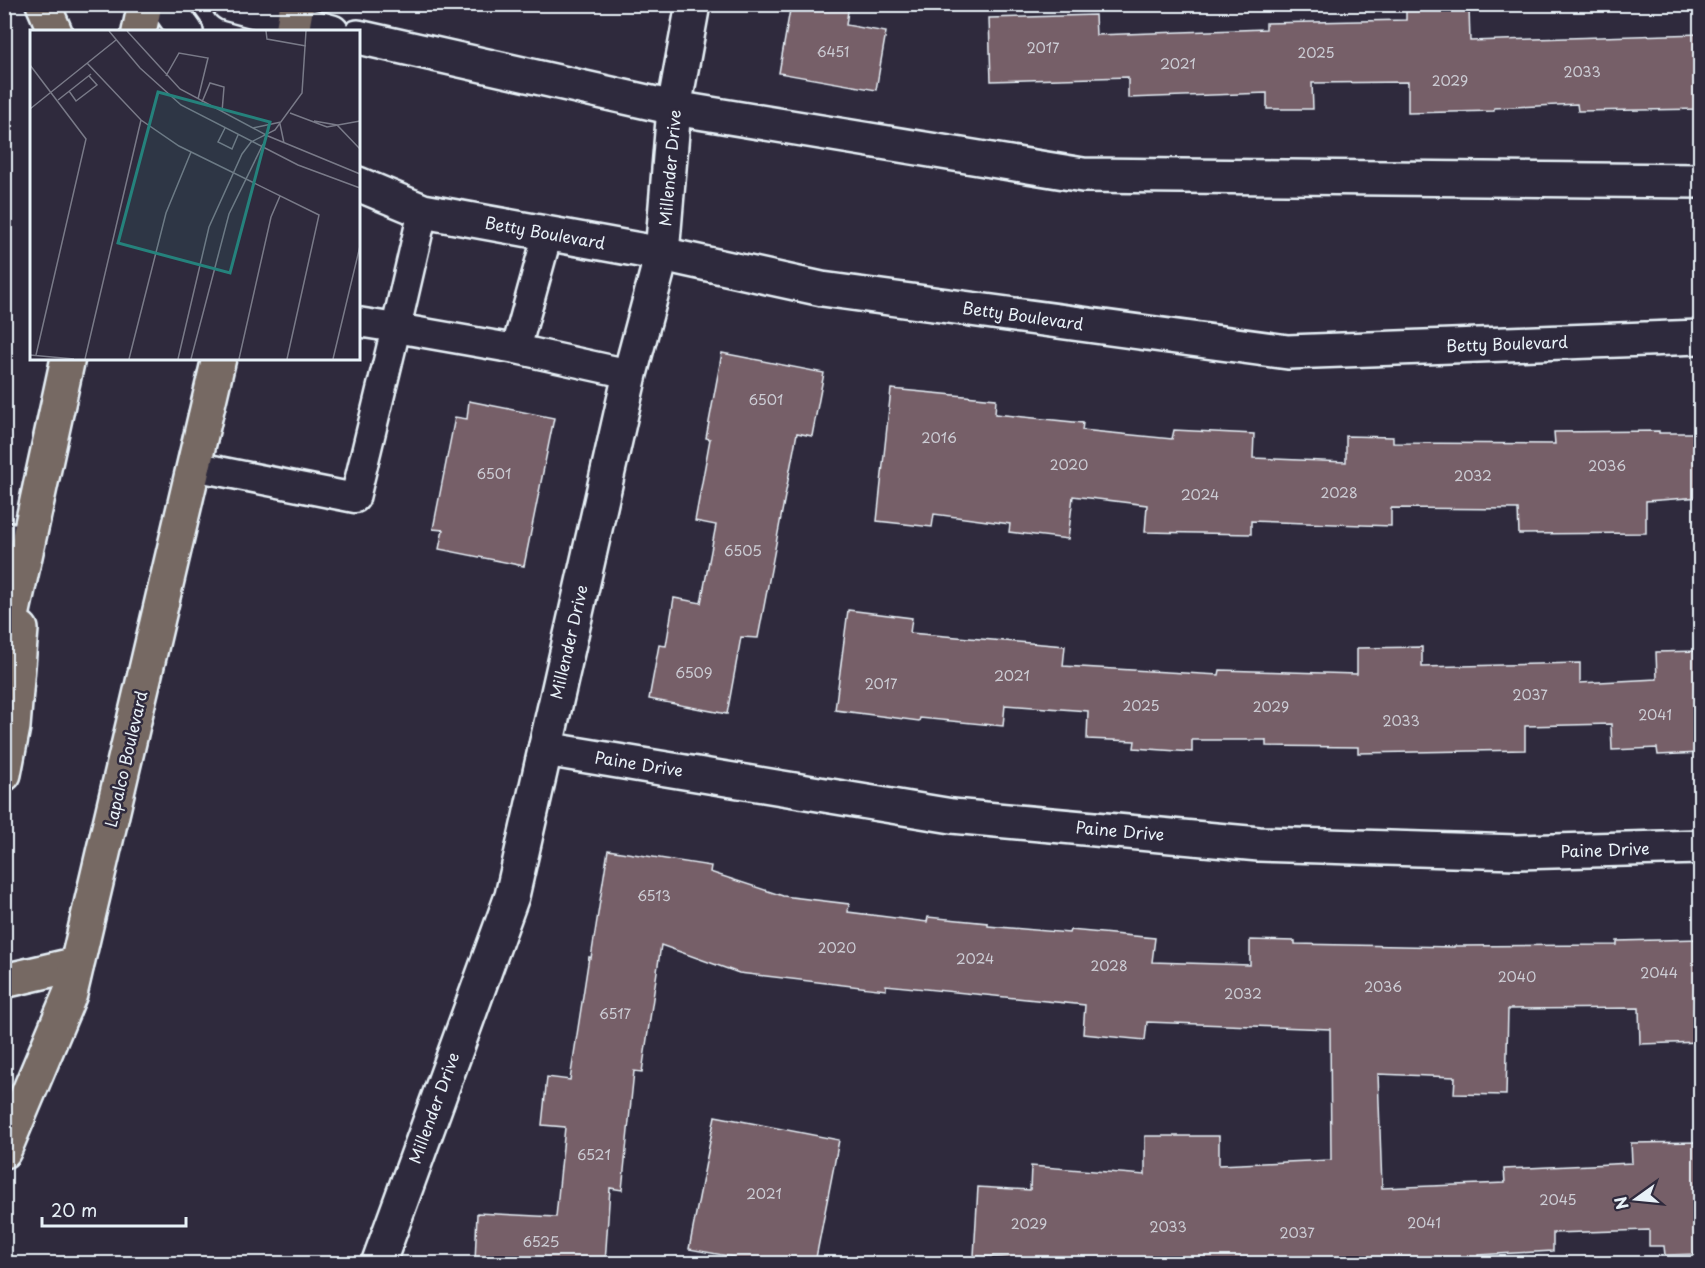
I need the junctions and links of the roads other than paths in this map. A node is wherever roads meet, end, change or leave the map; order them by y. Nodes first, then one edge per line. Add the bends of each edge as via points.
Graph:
1 (43, 4) edge
2 (145, 4) edge
3 (166, 4) edge
4 (229, 4) edge
5 (693, 4) edge
6 (294, 20) edge
7 (54, 30) edge
8 (139, 30) edge
9 (185, 30) edge
10 (326, 30) edge
11 (360, 37) edge
12 (674, 108) junction
13 (1701, 181) edge
14 (360, 185) edge
15 (423, 211) junction
16 (548, 234) junction
17 (662, 254) junction
18 (360, 322) edge
19 (396, 328) junction
20 (1701, 337) edge
21 (516, 349) junction
22 (67, 360) edge
23 (219, 360) edge
24 (630, 374) junction
25 (194, 466) junction
26 (17, 537) edge
27 (4, 653) edge
28 (545, 749) junction
29 (4, 774) edge
30 (1701, 847) edge
31 (77, 964) junction
32 (4, 981) edge
33 (4, 1151) edge
34 (378, 1263) edge

1 - 7 main road
2 - 8 main road
3 - 9 street
4 - 6 street
5 - 12 street, Millender Drive
6 - 10 street
11 - 12 street
12 - 13 street via 1083,175
12 - 17 street, Millender Drive
14 - 15 street, Betty Boulevard
15 - 16 street, Betty Boulevard
15 - 19 lane
16 - 17 street, Betty Boulevard
16 - 21 lane
17 - 20 street, Betty Boulevard via 822,289 1287,352
17 - 24 street, Millender Drive
18 - 19 lane
19 - 21 lane
19 - 25 lane via 355,498
21 - 24 lane
22 - 26 main road
23 - 25 main road, Lapalco Boulevard
24 - 28 street, Millender Drive
25 - 31 main road, Lapalco Boulevard
26 - 27 main road
26 - 29 main road via 13,727
28 - 30 street, Paine Drive via 952,816 1259,844 1517,852
28 - 34 street, Millender Drive via 512,896
31 - 32 main road
31 - 33 main road, Lapalco Boulevard via 70,994

